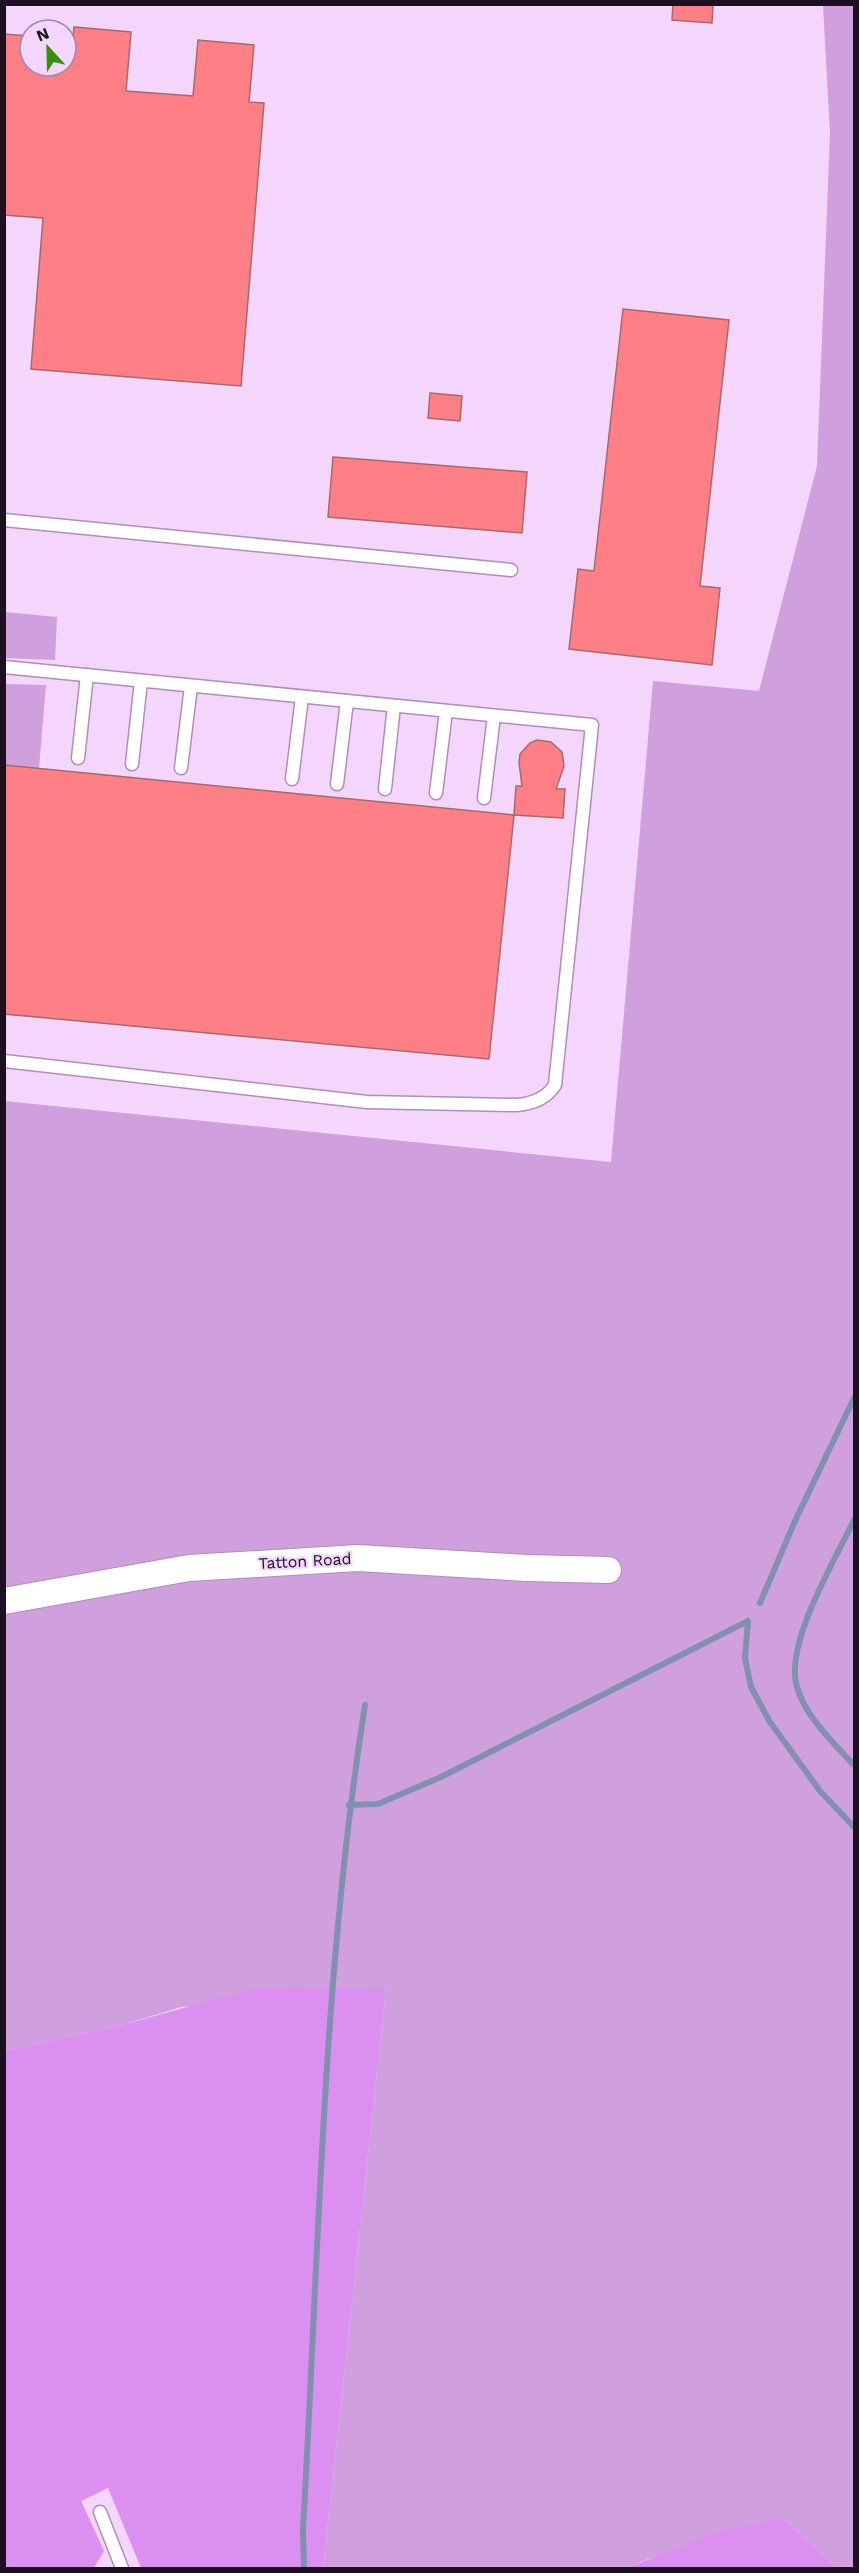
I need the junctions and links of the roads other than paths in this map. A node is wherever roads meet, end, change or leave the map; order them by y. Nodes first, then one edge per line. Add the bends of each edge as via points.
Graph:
1 (4, 520) edge
2 (511, 570) dead end
3 (4, 668) edge
4 (87, 675) junction
5 (141, 681) junction
6 (191, 686) junction
7 (302, 697) junction
8 (347, 701) junction
9 (394, 706) junction
10 (446, 711) junction
11 (494, 716) junction
12 (78, 758) dead end
13 (132, 764) dead end
14 (182, 768) dead end
15 (292, 779) dead end
16 (337, 784) dead end
17 (385, 789) dead end
18 (436, 793) dead end
19 (484, 798) dead end
20 (4, 1060) edge
21 (608, 1570) dead end
22 (4, 1601) edge
23 (100, 2512) dead end
24 (122, 2568) edge

1 - 2 lane
3 - 4 lane
4 - 5 lane
4 - 12 lane
5 - 6 lane
5 - 13 lane
6 - 7 lane
6 - 14 lane
7 - 8 lane
7 - 15 lane
8 - 9 lane
8 - 16 lane
9 - 10 lane
9 - 17 lane
10 - 11 lane
10 - 18 lane
11 - 19 lane
11 - 20 lane via 592,725 555,1085 549,1094 526,1105 367,1102
21 - 22 street, Tatton Road via 358,1558 189,1568
23 - 24 lane

